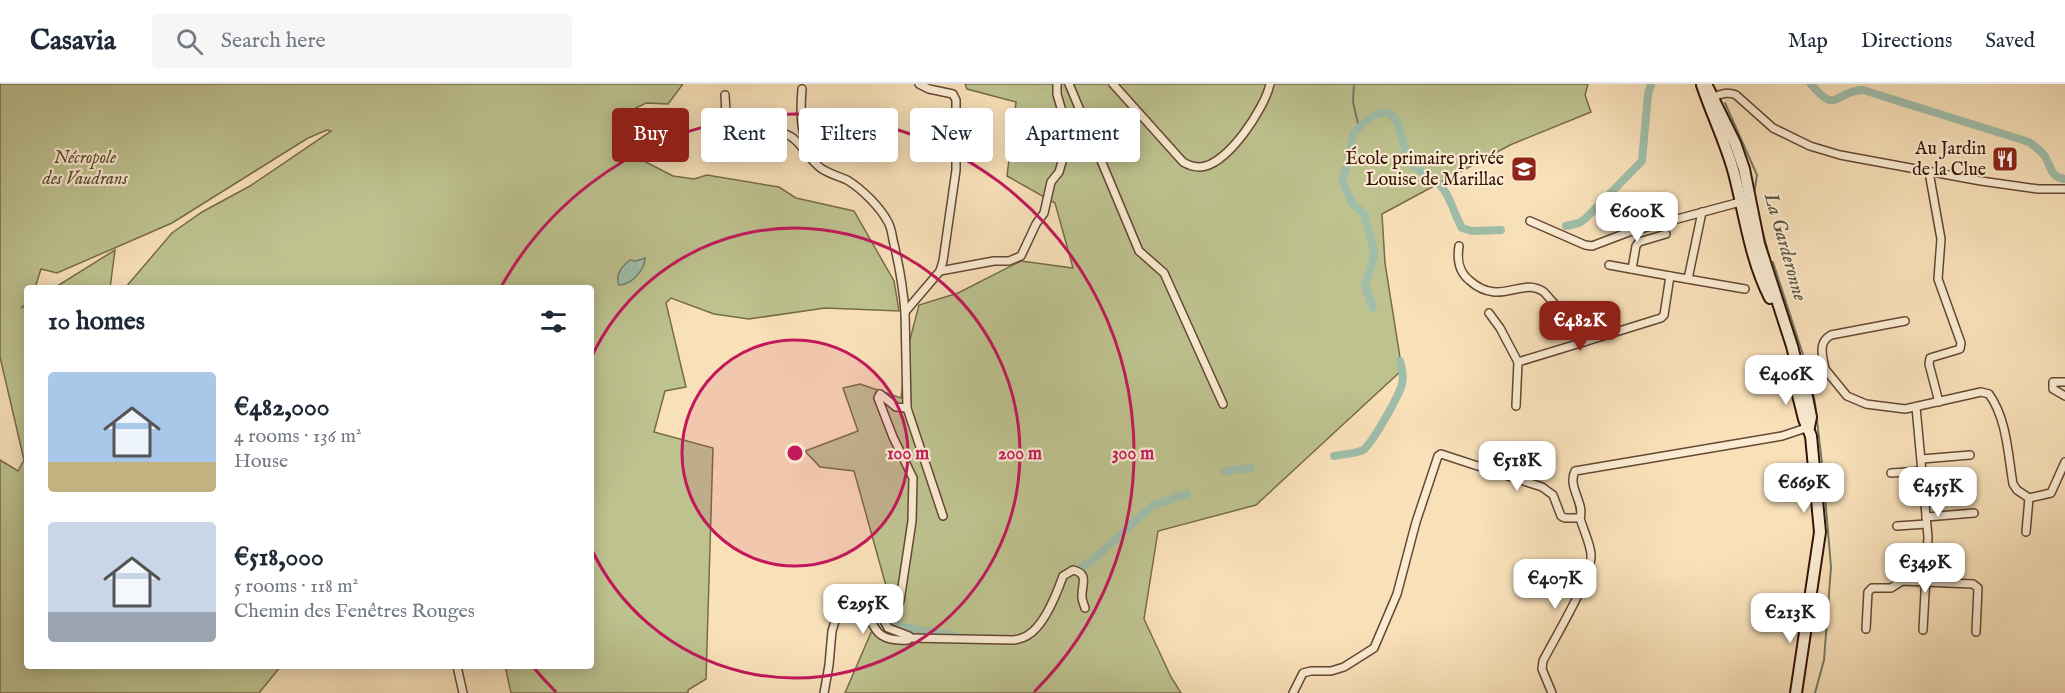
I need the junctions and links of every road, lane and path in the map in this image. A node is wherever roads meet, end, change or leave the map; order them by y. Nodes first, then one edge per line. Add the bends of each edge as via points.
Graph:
1 (919, 84) edge
2 (1057, 84) edge
3 (1069, 84) edge
4 (1113, 84) edge
5 (1270, 84) edge
6 (1702, 84) edge
7 (1707, 84) edge
8 (802, 89) dead end
9 (725, 95) dead end
10 (1711, 99) junction
11 (820, 168) junction
12 (1929, 172) junction
13 (2065, 189) edge
14 (1745, 201) junction
15 (1702, 212) junction
16 (1530, 221) dead end
17 (1666, 234) dead end
18 (1459, 246) dead end
19 (1609, 265) dead end
20 (1632, 270) junction
21 (940, 271) junction
22 (1670, 276) junction
23 (1688, 279) junction
24 (1745, 289) dead end
25 (904, 312) junction
26 (1489, 313) dead end
27 (1905, 321) dead end
28 (1587, 341) junction
29 (1518, 362) junction
30 (1825, 369) junction
31 (1800, 376) junction
32 (2065, 382) edge
33 (2065, 396) edge
34 (1939, 402) junction
35 (1223, 404) dead end
36 (1516, 406) dead end
37 (1916, 407) junction
38 (907, 408) junction
39 (1809, 427) junction
40 (1970, 455) dead end
41 (1922, 459) junction
42 (2065, 462) edge
43 (1922, 471) junction
44 (1891, 473) dead end
45 (2028, 498) junction
46 (1974, 513) dead end
47 (944, 516) dead end
48 (1580, 518) junction
49 (1926, 520) junction
50 (1897, 526) dead end
51 (2026, 532) dead end
52 (1924, 582) junction
53 (1084, 608) dead end
54 (1866, 629) dead end
55 (1923, 630) dead end
56 (1976, 632) dead end
57 (909, 638) junction
58 (458, 669) edge
59 (462, 693) edge
60 (824, 693) edge
61 (1293, 693) edge
62 (1552, 693) edge
63 (1796, 693) edge

1 - 21 street via 953,94 956,100 956,170
2 - 21 street via 1066,125 1064,155 1051,182 1044,213 1021,256
3 - 35 street via 1139,251 1164,273
4 - 5 street via 1183,162 1202,167 1235,145 1260,109
6 - 10 main road
7 - 10 main road
8 - 11 street via 803,134
9 - 11 street via 729,122 784,132
10 - 12 street via 1729,92 1736,95 1773,128 1810,146
10 - 14 main road via 1744,169
11 - 25 street via 858,189 889,224 902,277
12 - 13 street via 2038,189
12 - 34 street via 1941,239 1938,279 1960,343 1960,349 1930,358
14 - 15 street
14 - 31 main road via 1755,245
15 - 16 street via 1592,246
15 - 23 street
17 - 20 street via 1639,242
18 - 28 street via 1459,267 1478,288 1499,293 1538,288
19 - 20 street
20 - 22 street
21 - 25 street
22 - 23 street
22 - 28 street via 1661,318
23 - 24 street
25 - 38 street
26 - 29 street
27 - 30 street via 1824,338 1821,346
28 - 29 street
29 - 36 street
30 - 31 street
30 - 37 street via 1854,400 1898,408
31 - 39 main road via 1800,404
32 - 33 street via 2053,382 2053,389
34 - 37 street
34 - 45 street via 1982,392 1989,394 2000,417 2013,484
37 - 41 street
38 - 47 street
38 - 57 street via 896,407 880,394 878,398 913,478 912,521 900,601 895,611 882,617 888,628
39 - 48 street via 1782,436 1575,471 1572,475
39 - 63 main road via 1820,532
40 - 41 street
41 - 43 street
42 - 45 street via 2051,493
43 - 44 street
43 - 49 street
45 - 51 street
46 - 49 street
48 - 61 street via 1561,516 1553,495 1542,487 1441,453 1397,594 1374,648 1344,667 1303,674
48 - 62 street via 1591,560 1584,582 1543,661 1542,669
49 - 50 street
49 - 52 street
52 - 54 street via 1872,588 1868,592
52 - 55 street
52 - 56 street via 1973,584 1978,588
53 - 57 street via 1084,577 1073,570 1063,576 1055,598 1027,636 1014,640
57 - 60 street via 891,640 882,636 860,604 850,602 839,609 832,631
58 - 59 street

